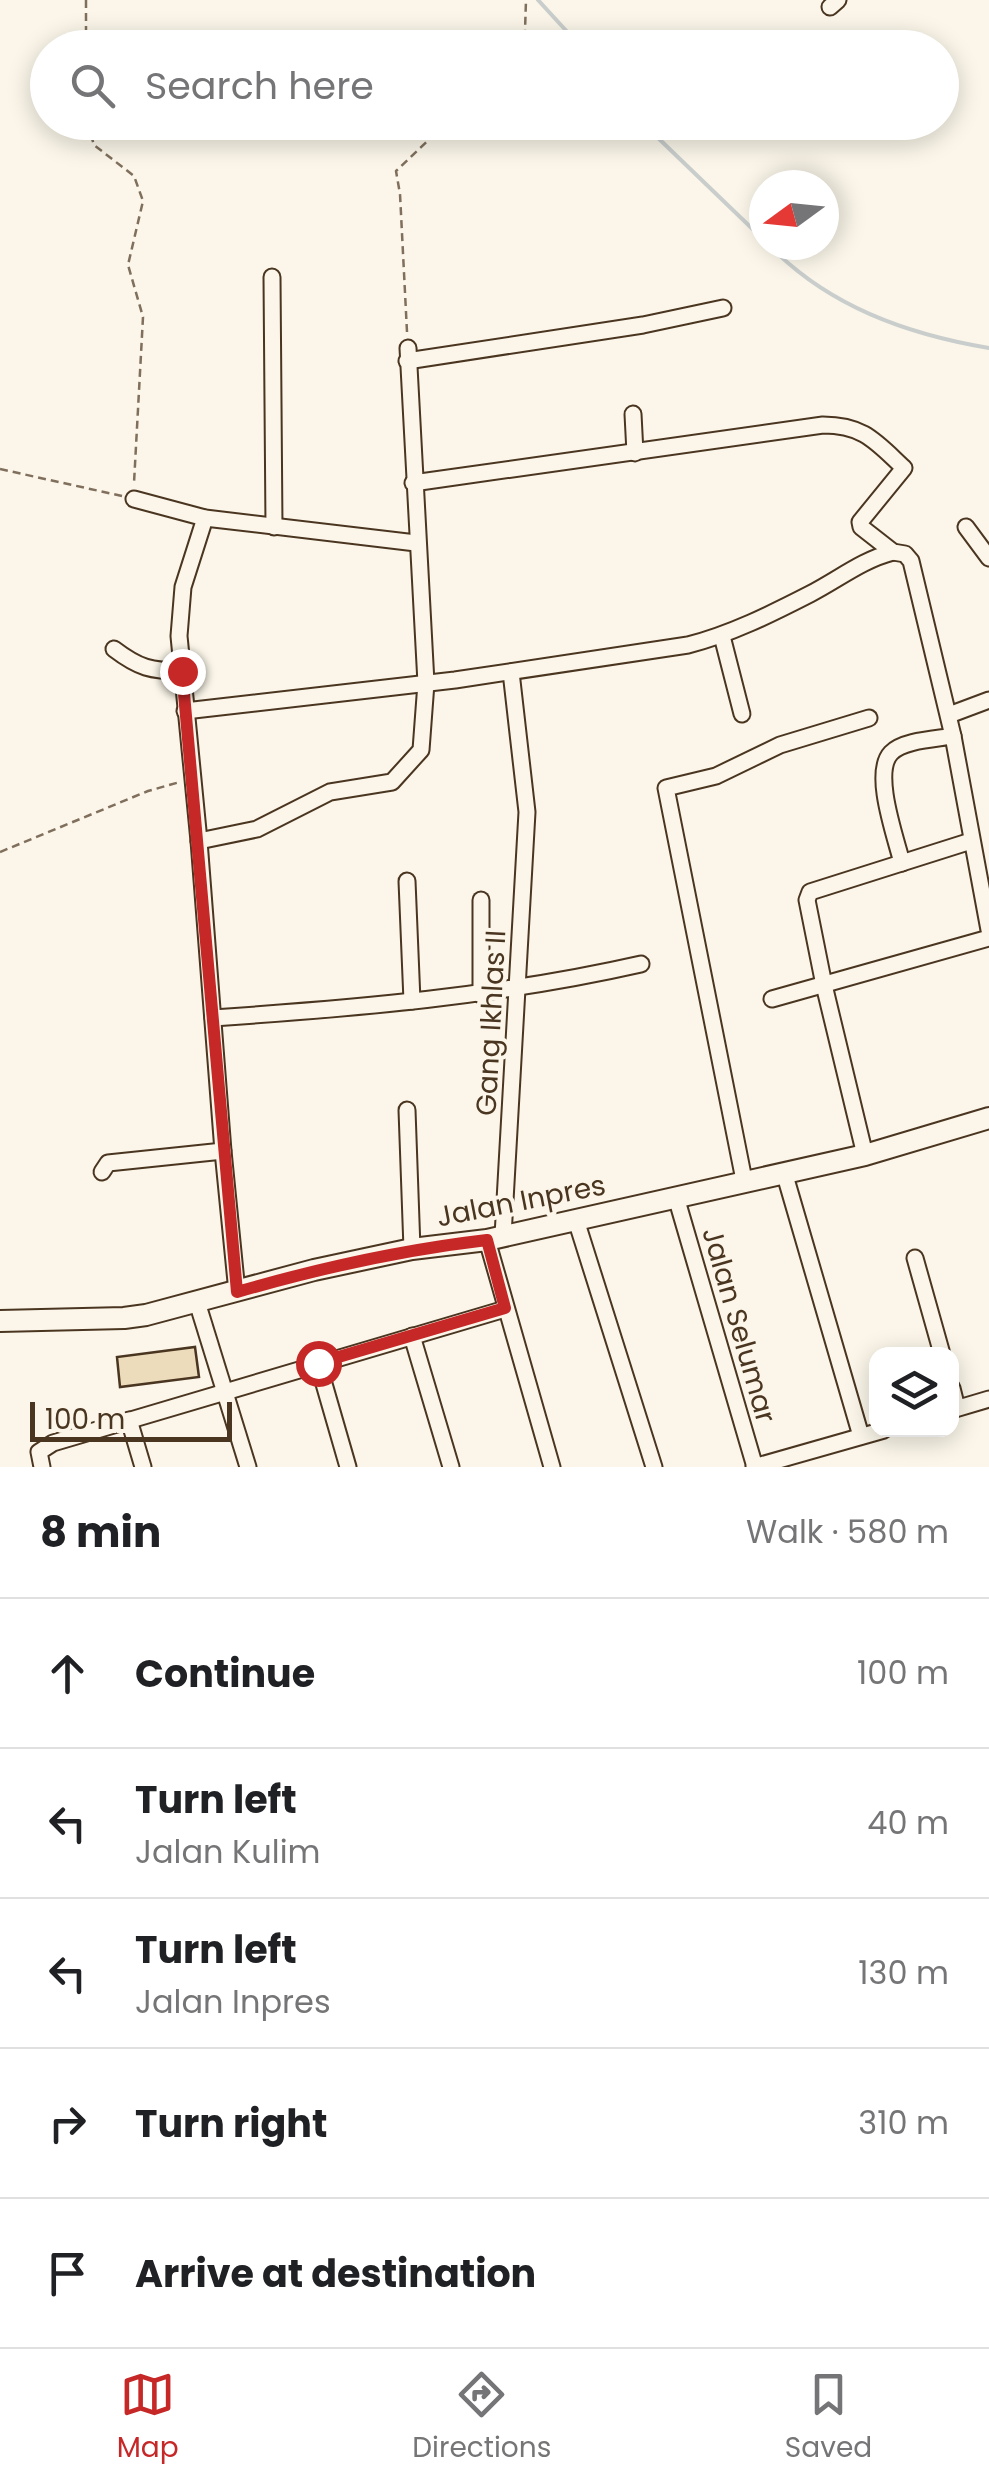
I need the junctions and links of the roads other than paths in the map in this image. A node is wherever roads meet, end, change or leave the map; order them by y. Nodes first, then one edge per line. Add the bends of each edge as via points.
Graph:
1 (272, 277) dead end
2 (723, 308) dead end
3 (633, 414) dead end
4 (634, 454) junction
5 (413, 482) junction
6 (134, 499) road end
7 (205, 518) junction
8 (274, 526) junction
9 (966, 527) dead end
10 (416, 543) junction
11 (894, 552) junction
12 (989, 558) edge
13 (722, 636) junction
14 (114, 650) dead end
15 (182, 671) junction
16 (510, 672) junction
17 (426, 683) junction
18 (989, 700) edge
19 (185, 710) junction
20 (742, 714) dead end
21 (948, 716) junction
22 (869, 718) dead end
23 (953, 736) junction
24 (200, 841) junction
25 (970, 841) junction
26 (902, 863) junction
27 (407, 881) dead end
28 (481, 900) dead end
29 (989, 930) edge
30 (989, 938) edge
31 (641, 964) dead end
32 (824, 985) junction
33 (518, 988) junction
34 (481, 995) junction
35 (772, 999) dead end
36 (412, 1002) junction
37 (214, 1018) junction
38 (408, 1110) dead end
39 (989, 1118) edge
40 (222, 1152) junction
41 (865, 1155) junction
42 (102, 1172) dead end
43 (784, 1172) junction
44 (744, 1180) junction
45 (676, 1197) junction
46 (576, 1220) junction
47 (495, 1238) junction
48 (412, 1249) junction
49 (915, 1258) dead end
50 (237, 1292) junction
51 (198, 1302) junction
52 (505, 1308) junction
53 (0, 1321) edge
54 (412, 1336) junction
55 (940, 1347) edge
56 (318, 1363) junction
57 (225, 1390) junction
58 (989, 1399) edge
59 (959, 1408) edge
60 (129, 1420) junction
61 (869, 1434) edge
62 (861, 1436) junction
63 (42, 1467) edge
64 (143, 1467) edge
65 (248, 1467) edge
66 (348, 1467) edge
67 (451, 1467) edge
68 (552, 1467) edge
69 (654, 1467) edge
70 (755, 1467) edge

1 - 8 street
2 - 5 street via 643,325 408,355
3 - 4 street
4 - 5 street
4 - 11 street via 726,436 851,426 904,468 860,522
5 - 10 street
6 - 7 street
7 - 8 street
7 - 15 street via 179,612
8 - 10 street
9 - 12 street
10 - 17 street
11 - 13 street
11 - 21 street via 911,561
13 - 16 street
13 - 20 street
14 - 15 street via 136,666
15 - 19 street
16 - 17 street
16 - 33 street, Gang Ikhlas II via 526,806
17 - 19 street
17 - 24 street via 424,743 392,782 330,792 257,829
18 - 21 street
19 - 24 street
21 - 23 street
22 - 44 street via 666,788
23 - 25 street
23 - 26 street via 897,748 884,764
24 - 37 street
25 - 26 street
25 - 29 street
26 - 32 street via 810,892
27 - 36 street
28 - 34 street
30 - 32 street
31 - 33 street
32 - 35 street
32 - 41 street
33 - 34 street
33 - 47 street, Gang Ikhlas II
34 - 36 street
36 - 37 street
37 - 40 street
38 - 48 street
39 - 41 main road, Jalan Inpres
40 - 42 street via 108,1163
40 - 50 street
41 - 43 main road, Jalan Inpres
43 - 44 main road, Jalan Inpres
43 - 62 street
44 - 45 main road, Jalan Inpres
45 - 46 main road, Jalan Inpres
45 - 70 street, Jalan Selumar
46 - 47 main road, Jalan Inpres
46 - 69 street
47 - 48 main road, Jalan Inpres
47 - 52 street, Gang Ikhlas II
48 - 50 main road, Jalan Inpres
49 - 55 street
50 - 51 main road, Jalan Inpres
51 - 53 main road, Jalan Inpres via 124,1318
51 - 57 street
52 - 54 street
52 - 68 street, Gang Ikhlas II
54 - 56 street
54 - 67 street
56 - 57 street
56 - 66 street
57 - 60 street
57 - 65 street
58 - 59 street
60 - 63 street via 42,1448
60 - 64 street
61 - 62 street
62 - 70 street

